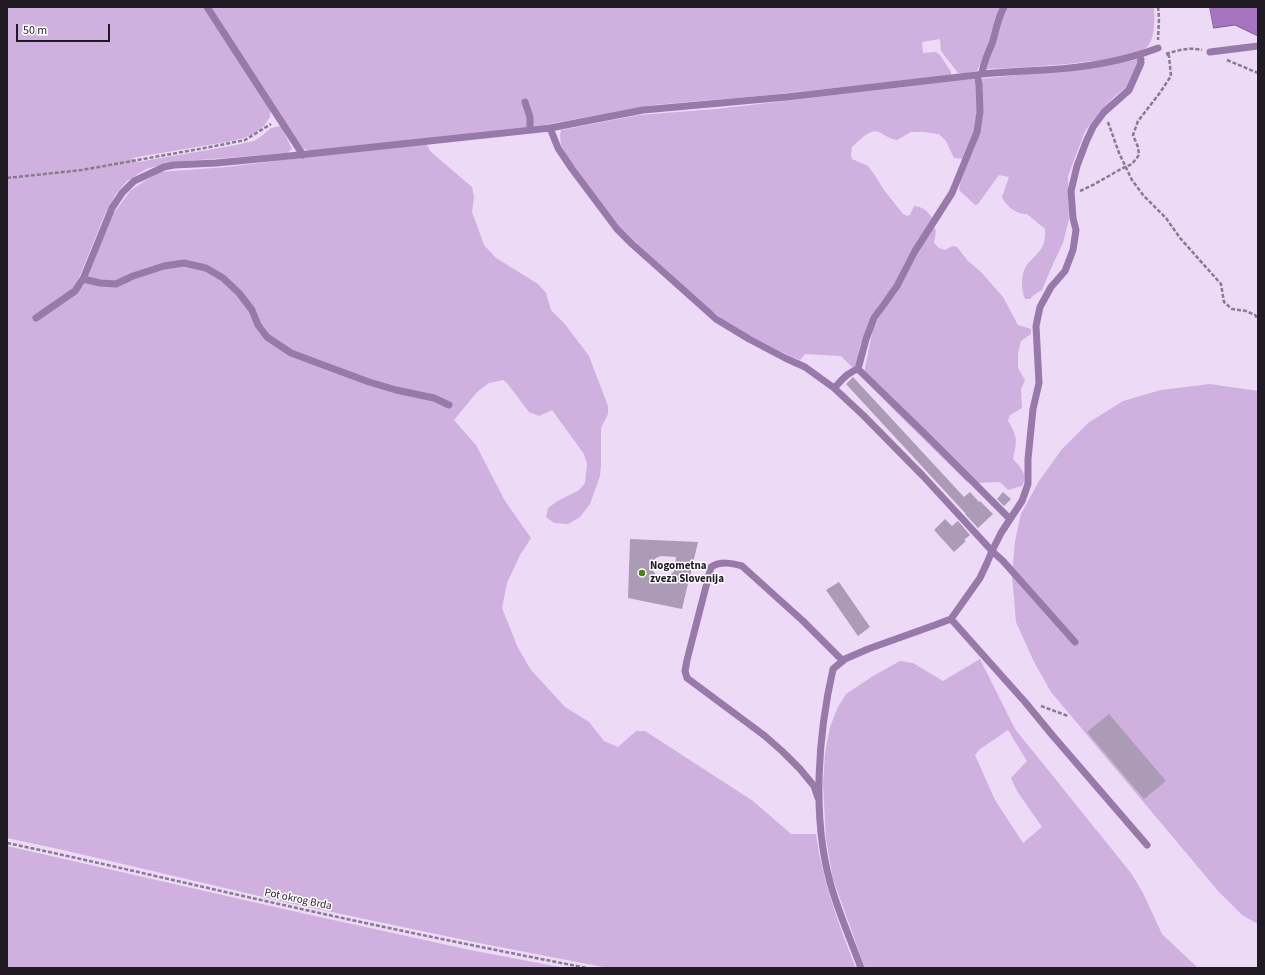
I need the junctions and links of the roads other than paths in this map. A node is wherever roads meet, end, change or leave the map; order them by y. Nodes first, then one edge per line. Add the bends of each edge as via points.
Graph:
1 (207, 7) edge
2 (1004, 7) edge
3 (1258, 46) edge
4 (1158, 48) road end
5 (1210, 52) dead end
6 (1140, 55) junction
7 (980, 75) junction
8 (525, 102) dead end
9 (550, 128) junction
10 (530, 130) junction
11 (303, 155) junction
12 (83, 279) junction
13 (36, 318) dead end
14 (858, 369) junction
15 (834, 388) junction
16 (449, 405) dead end
17 (1010, 519) junction
18 (992, 551) junction
19 (951, 619) junction
20 (1075, 642) dead end
21 (843, 661) junction
22 (819, 802) junction
23 (1147, 845) dead end
24 (861, 968) edge

1 - 11 lane
2 - 7 lane via 999,15
3 - 5 lane
4 - 6 lane
6 - 7 lane via 1046,70
6 - 17 lane via 1141,63 1129,90 1104,112 1093,127 1078,166 1071,191 1076,230 1073,250 1065,271 1051,287 1040,307 1036,326 1039,383 1032,416 1028,484 1022,501
7 - 9 lane via 643,110
7 - 14 lane via 980,112 976,132 952,194 919,245 897,286 874,318
8 - 10 lane via 530,117
9 - 10 lane
9 - 15 lane via 558,148 572,170 617,229 644,254 716,319 805,367
10 - 11 lane
11 - 12 lane via 174,165 153,171 134,181 112,208
12 - 13 lane via 75,291
12 - 16 lane via 116,284 164,266 184,263 206,268 239,292 267,337 291,353 368,382 434,398
14 - 15 lane via 844,376
14 - 17 lane
15 - 18 lane via 923,476
17 - 18 lane
18 - 19 lane via 980,578
18 - 20 lane
19 - 21 lane via 868,649
19 - 23 lane
21 - 22 lane via 833,669 828,693 823,725
21 - 22 lane via 742,566 729,563 711,567 686,660 687,678 766,736 814,786
22 - 24 lane via 822,847 830,882

